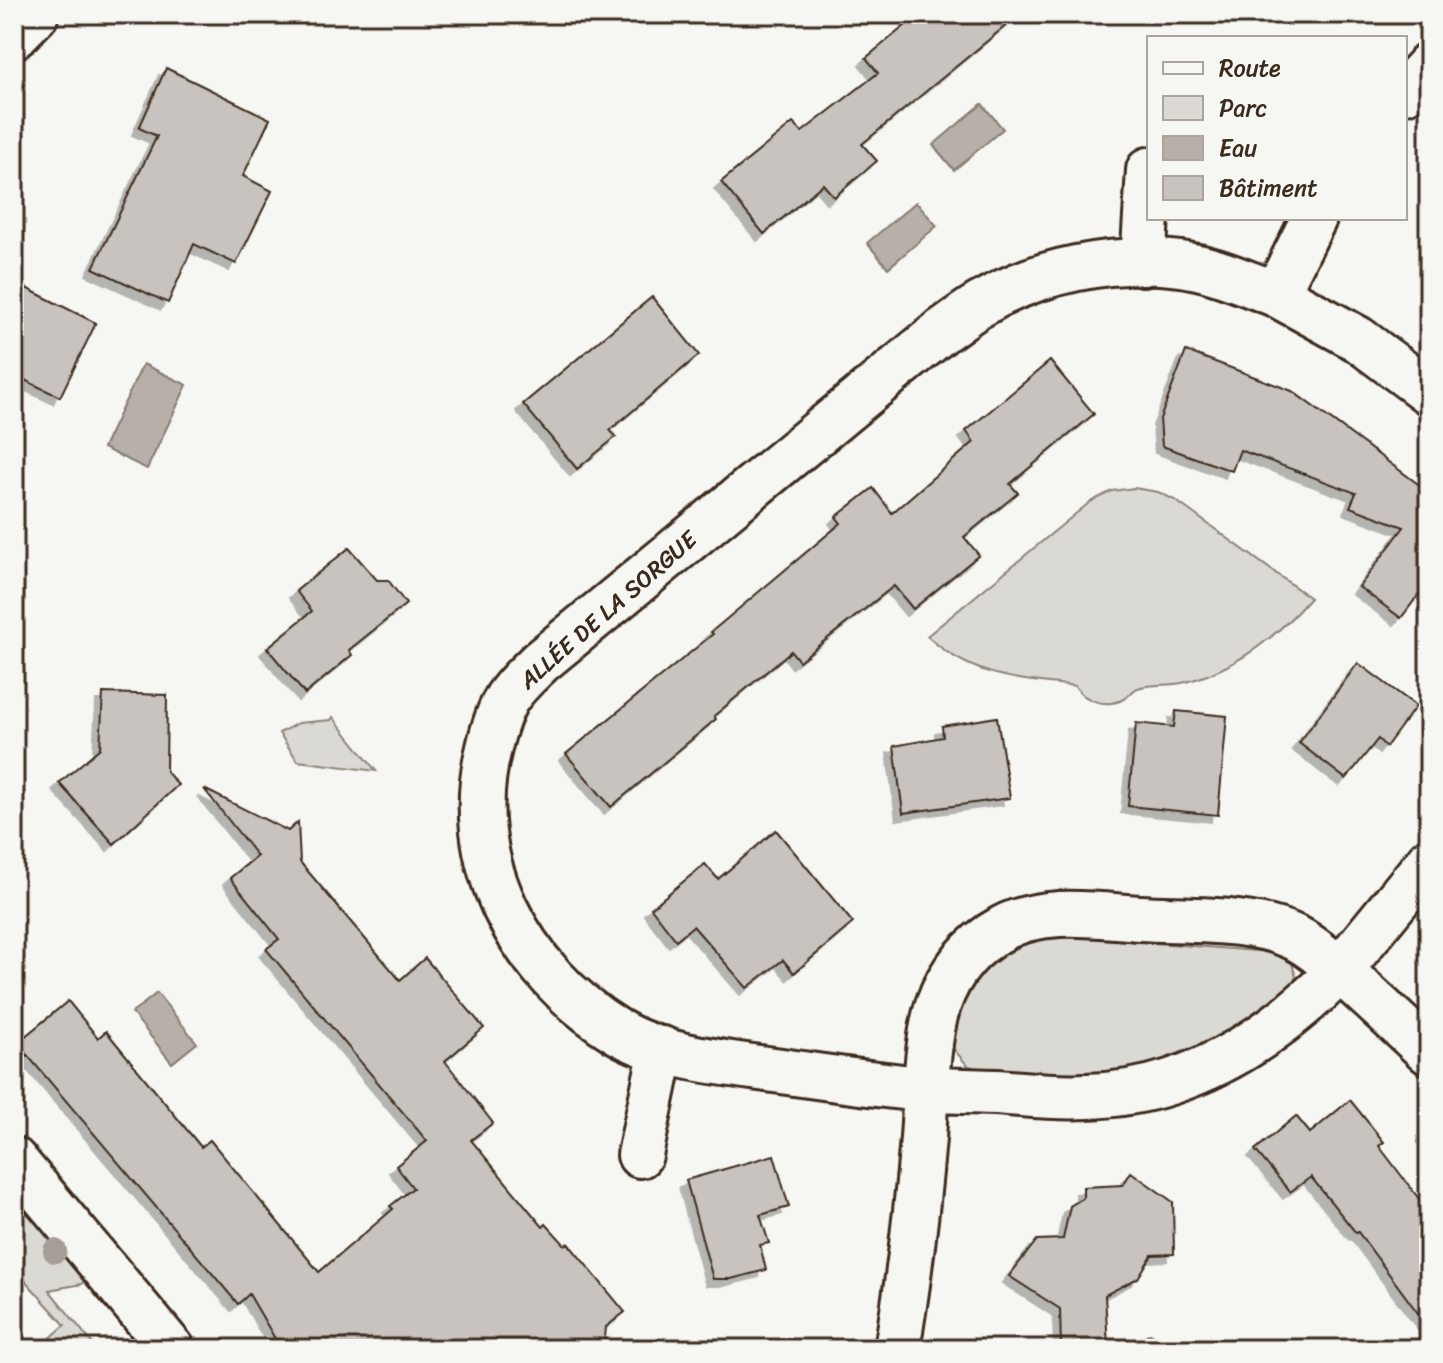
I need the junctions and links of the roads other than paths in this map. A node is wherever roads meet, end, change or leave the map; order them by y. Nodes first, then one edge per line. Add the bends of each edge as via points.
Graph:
1 (36, 14) edge
2 (14, 36) edge
3 (1429, 65) edge
4 (1407, 89) edge
5 (1147, 201) edge
6 (1313, 220) edge
7 (1143, 263) junction
8 (1276, 294) junction
9 (1429, 392) edge
10 (1429, 861) edge
11 (1340, 970) junction
12 (662, 1049) junction
13 (1429, 1052) edge
14 (927, 1090) junction
15 (640, 1155) dead end
16 (14, 1160) edge
17 (172, 1349) edge
18 (897, 1349) edge

1 - 2 street
3 - 4 street
5 - 7 street
6 - 8 street
7 - 8 street, ALLÉE DE LA SORGUE via 1182,264
7 - 12 street, ALLÉE DE LA SORGUE via 1099,264 1050,275 978,306 540,662 508,697 495,724 480,793 487,863 496,894 540,963 565,990 617,1031
8 - 9 street, ALLÉE DE LA SORGUE via 1358,339
10 - 11 street, ALLÉE DE LA SORGUE
11 - 13 street
11 - 14 street, ALLÉE DE LA SORGUE via 1257,1041 1168,1083 1087,1096
11 - 14 street via 1294,937 1244,924 1086,915 1023,920 985,939 957,968 938,1007
12 - 14 street, ALLÉE DE LA SORGUE
12 - 15 street
14 - 18 street
16 - 17 street

